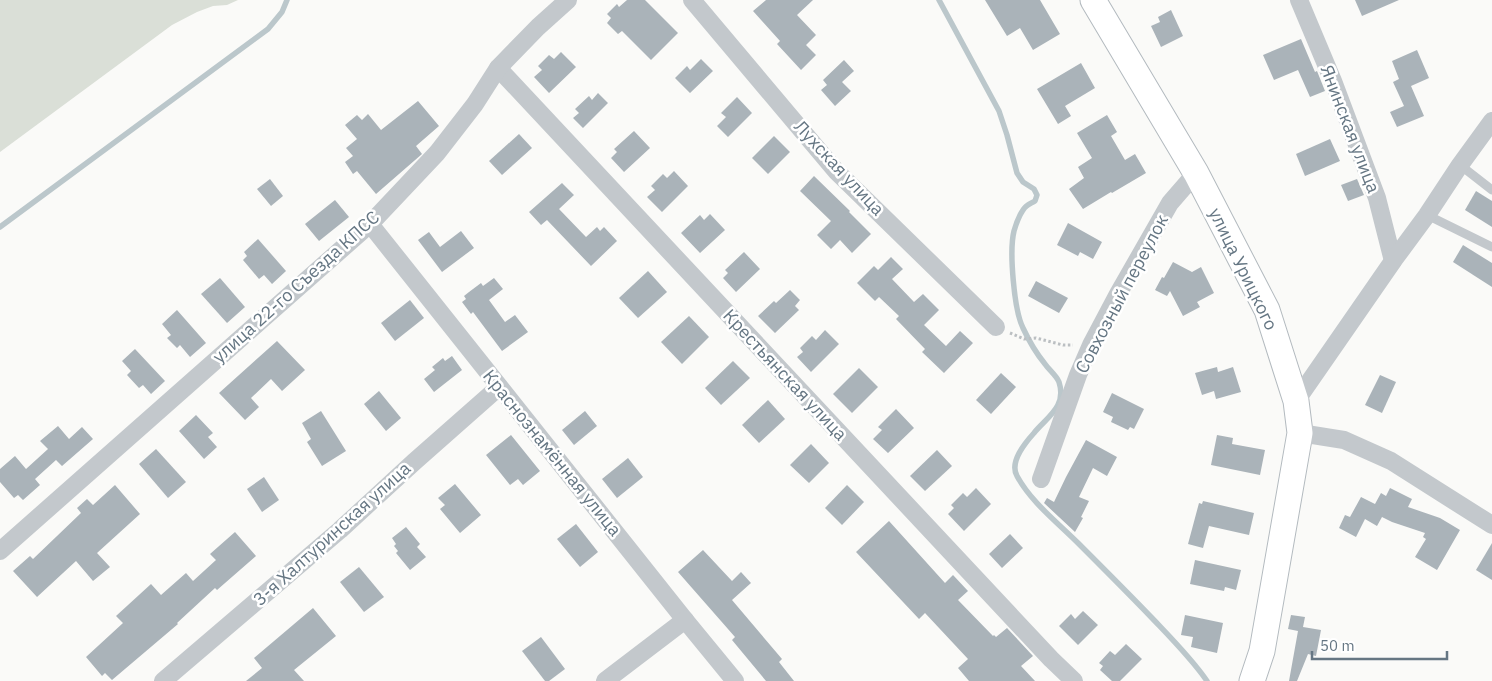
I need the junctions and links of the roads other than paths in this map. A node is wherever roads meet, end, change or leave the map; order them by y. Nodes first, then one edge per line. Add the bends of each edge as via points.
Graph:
1 (568, 0) edge
2 (692, 0) edge
3 (1093, 0) edge
4 (1299, 0) edge
5 (498, 68) junction
6 (1492, 121) edge
7 (1460, 164) junction
8 (1196, 173) junction
9 (1492, 190) edge
10 (1427, 215) junction
11 (370, 224) junction
12 (1492, 247) edge
13 (1393, 261) junction
14 (996, 327) dead end
15 (499, 387) junction
16 (1296, 401) junction
17 (1300, 433) junction
18 (1041, 479) dead end
19 (1492, 524) edge
20 (0, 551) edge
21 (685, 620) junction
22 (164, 681) edge
23 (605, 681) edge
24 (735, 681) edge
25 (1074, 681) edge
26 (1252, 681) edge

1 - 5 street, улица 22-го Съезда КПСС
2 - 14 street, Лухская улица via 836,171
3 - 8 main road, улица Урицкого
4 - 13 street, Янинская улица via 1378,198
5 - 11 street, улица 22-го Съезда КПСС via 437,153
5 - 25 street, Крестьянская улица
6 - 7 street
7 - 9 lane
7 - 10 street
8 - 16 main road, улица Урицкого via 1267,310
8 - 18 street, Совхозный переулок via 1170,203 1092,345
10 - 12 lane
10 - 13 street
11 - 15 street, Краснознамённая улица
11 - 20 street, улица 22-го Съезда КПСС
13 - 16 street
15 - 21 street, Краснознамённая улица
15 - 22 street, 3-я Халтуринская улица via 340,530
16 - 17 main road, улица Урицкого
17 - 19 street via 1344,440 1391,461
17 - 26 main road, улица Урицкого via 1262,650
21 - 23 street
21 - 24 street, Краснознамённая улица

